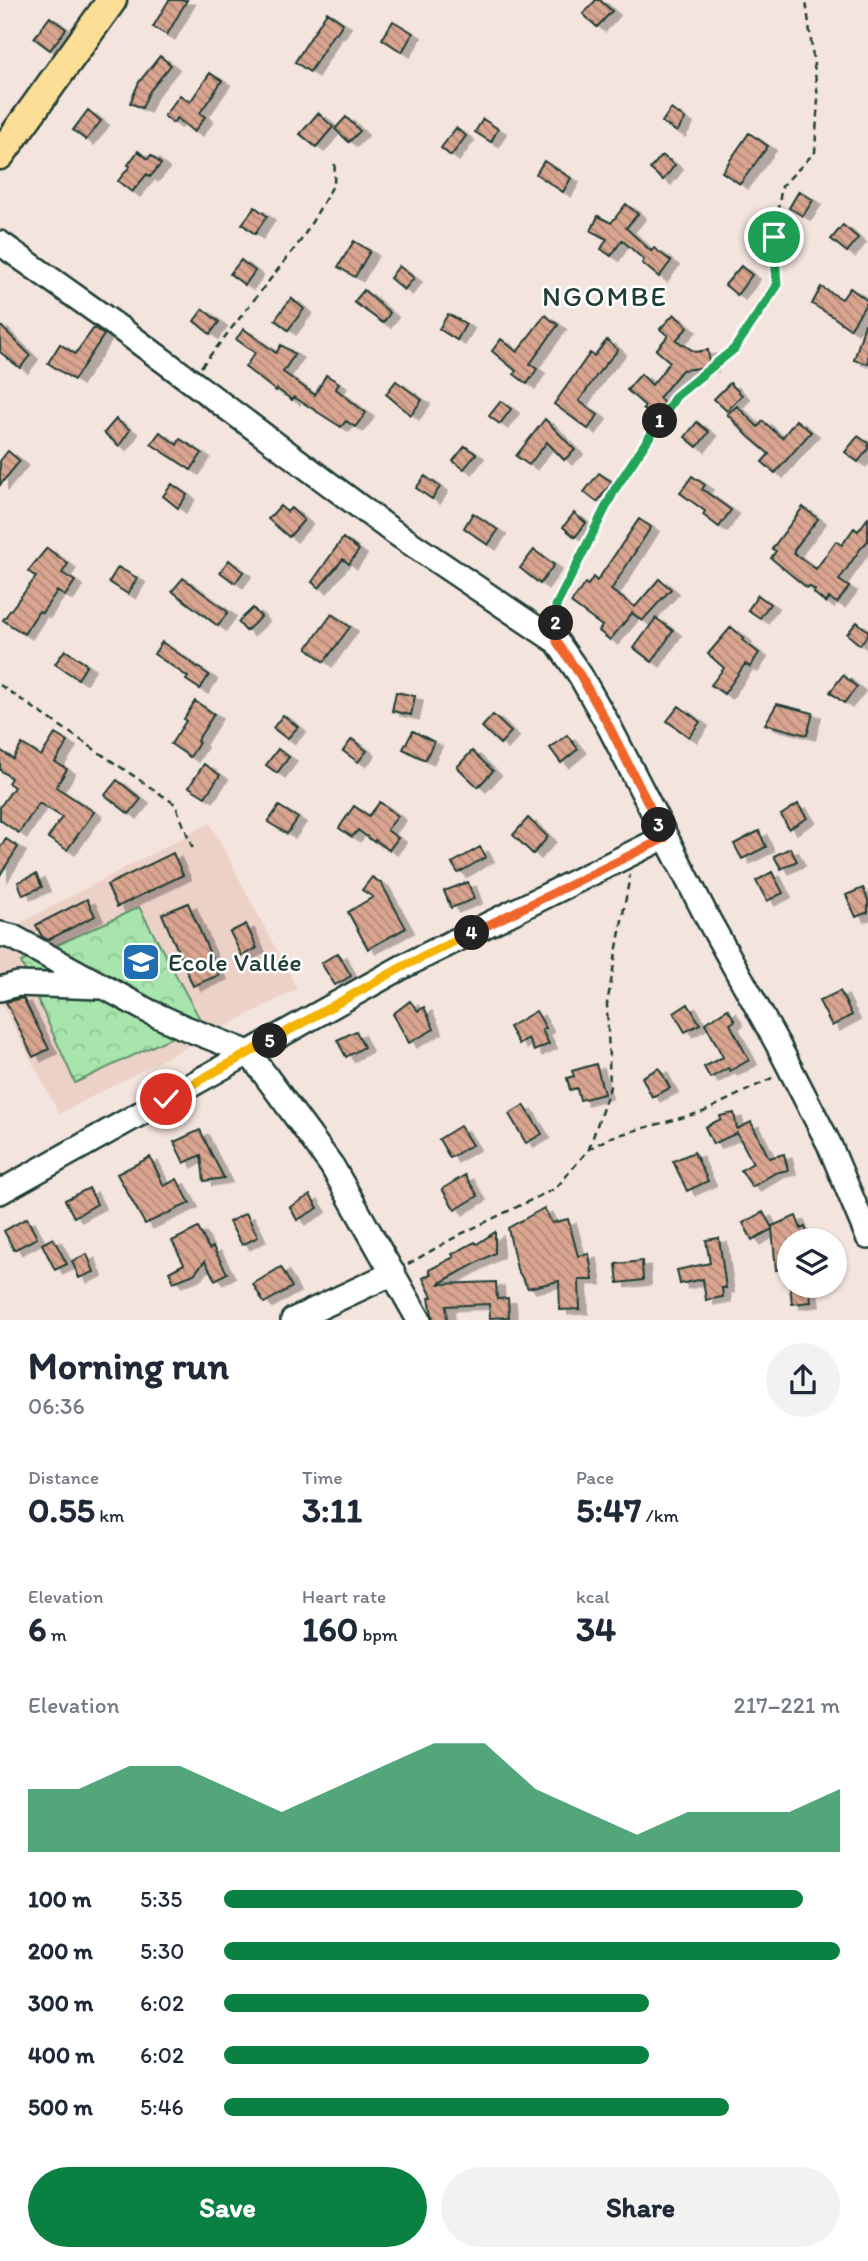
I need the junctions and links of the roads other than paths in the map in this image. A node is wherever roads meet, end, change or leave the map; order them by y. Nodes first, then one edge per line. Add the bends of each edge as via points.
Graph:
1 (112, 0) edge
2 (0, 155) edge
3 (0, 243) edge
4 (665, 838) junction
5 (0, 934) edge
6 (105, 987) junction
7 (0, 989) edge
8 (248, 1053) junction
9 (0, 1192) edge
10 (868, 1237) edge
11 (393, 1273) junction
12 (293, 1320) edge
13 (419, 1320) edge

1 - 2 main road
3 - 4 street via 391,530 557,642 610,728
4 - 8 street via 404,966
4 - 10 street via 829,1144
5 - 6 street
6 - 7 street via 18,984
6 - 8 street via 183,1027
8 - 9 street
8 - 11 street via 332,1166
11 - 12 street
11 - 13 street

